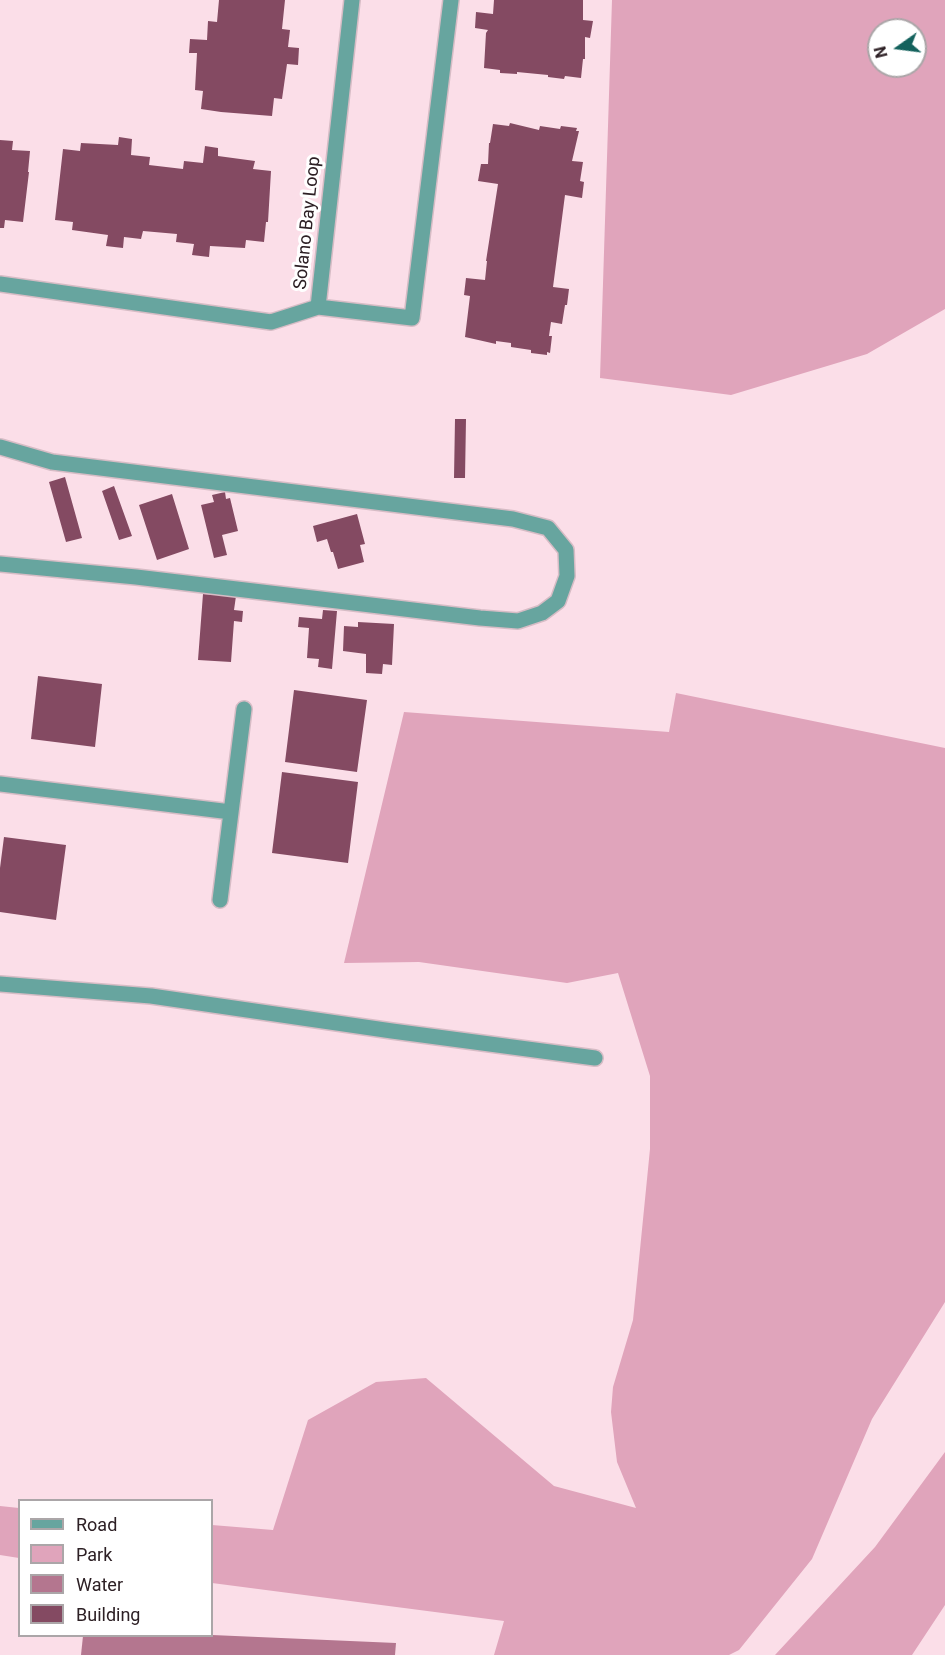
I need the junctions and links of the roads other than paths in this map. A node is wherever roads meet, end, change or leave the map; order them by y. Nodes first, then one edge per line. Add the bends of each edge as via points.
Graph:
1 (352, 0) edge
2 (451, 0) edge
3 (0, 284) edge
4 (318, 307) junction
5 (0, 447) edge
6 (0, 564) edge
7 (244, 709) dead end
8 (0, 784) edge
9 (231, 812) junction
10 (220, 900) dead end
11 (0, 984) edge
12 (595, 1058) dead end

1 - 4 street, Solano Bay Loop
2 - 4 street via 412,318
3 - 4 street, Solano Bay Loop via 271,322
5 - 6 street via 52,462 513,519 549,528 566,550 567,576 558,601 542,613 518,621
7 - 9 street
8 - 9 street
9 - 10 street
11 - 12 street via 152,996

